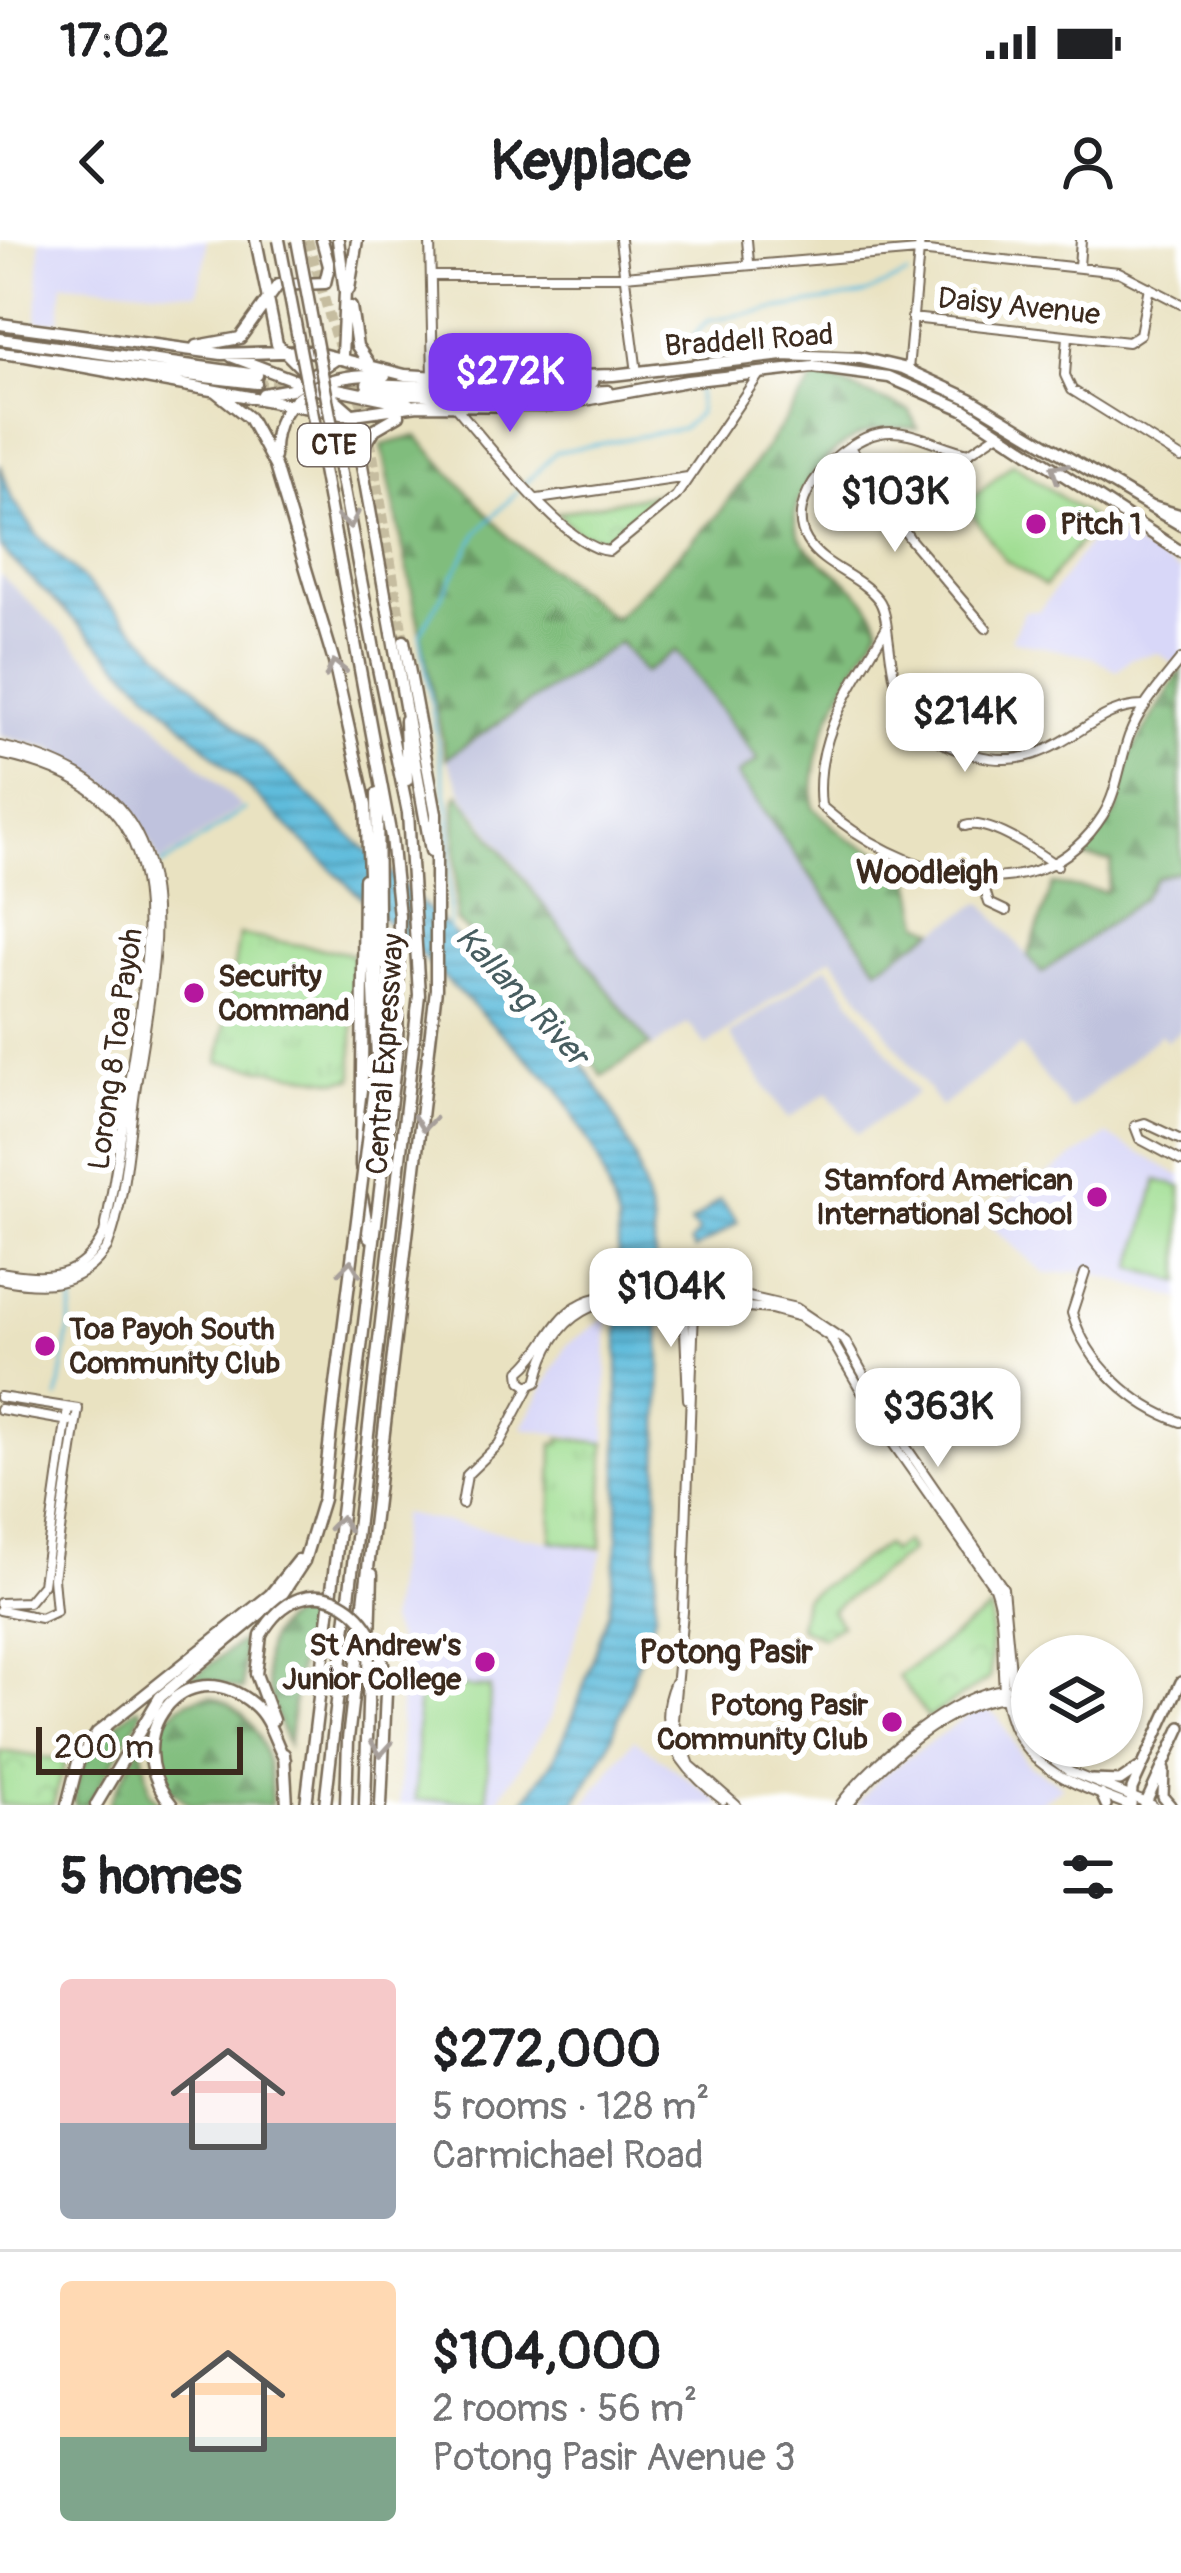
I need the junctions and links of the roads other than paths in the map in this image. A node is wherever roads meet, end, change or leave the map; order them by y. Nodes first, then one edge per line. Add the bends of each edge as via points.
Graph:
1 (256, 240) edge
2 (279, 240) edge
3 (297, 240) edge
4 (322, 240) edge
5 (338, 240) edge
6 (357, 240) edge
7 (430, 240) edge
8 (620, 240) edge
9 (747, 240) edge
10 (1082, 240) edge
11 (919, 246) edge
12 (749, 262) junction
13 (1079, 266) junction
14 (431, 276) junction
15 (624, 276) junction
16 (1149, 287) junction
17 (349, 289) junction
18 (267, 296) junction
19 (1181, 304) edge
20 (912, 318) junction
21 (2, 324) edge
22 (1068, 336) junction
23 (1, 339) edge
24 (176, 349) junction
25 (280, 350) junction
26 (0, 353) edge
27 (222, 354) junction
28 (20, 355) junction
29 (342, 356) junction
30 (380, 370) junction
31 (908, 370) junction
32 (760, 372) junction
33 (637, 373) junction
34 (695, 373) junction
35 (405, 375) junction
36 (349, 376) junction
37 (434, 377) junction
38 (314, 383) junction
39 (256, 384) junction
40 (192, 385) junction
41 (366, 387) dead end
42 (351, 395) junction
43 (287, 405) junction
44 (418, 405) junction
45 (437, 406) junction
46 (455, 406) junction
47 (353, 415) junction
48 (999, 433) junction
49 (850, 447) junction
50 (362, 450) junction
51 (1181, 458) edge
52 (275, 466) junction
53 (689, 477) junction
54 (538, 500) junction
55 (1154, 507) junction
56 (1181, 515) edge
57 (1181, 525) edge
58 (1181, 554) edge
59 (887, 627) junction
60 (986, 628) dead end
61 (404, 640) tunnel mouth
62 (1181, 659) edge
63 (404, 693) junction
64 (1145, 706) junction
65 (0, 750) edge
66 (408, 813) junction
67 (983, 829) dead end
68 (386, 840) junction
69 (1057, 866) junction
70 (982, 880) junction
71 (435, 889) junction
72 (1006, 911) dead end
73 (372, 979) junction
74 (1181, 1140) edge
75 (1181, 1161) edge
76 (1085, 1273) dead end
77 (0, 1276) edge
78 (609, 1296) junction
79 (686, 1302) junction
80 (367, 1306) junction
81 (527, 1366) junction
82 (538, 1370) junction
83 (530, 1386) junction
84 (0, 1396) edge
85 (0, 1408) edge
86 (72, 1422) junction
87 (1181, 1422) edge
88 (322, 1495) junction
89 (462, 1504) dead end
90 (371, 1571) junction
91 (39, 1589) junction
92 (55, 1595) junction
93 (28, 1602) junction
94 (0, 1606) edge
95 (36, 1617) junction
96 (1181, 1682) edge
97 (1008, 1693) junction
98 (1011, 1699) edge
99 (1181, 1726) edge
100 (285, 1760) junction
101 (1164, 1764) junction
102 (1143, 1765) edge
103 (1062, 1767) edge
104 (1140, 1767) edge
105 (1142, 1767) edge
106 (1092, 1780) junction
107 (1103, 1800) edge
108 (1128, 1803) edge
109 (1147, 1804) edge
110 (67, 1805) edge
111 (96, 1805) edge
112 (172, 1805) edge
113 (287, 1805) edge
114 (306, 1805) edge
115 (325, 1805) edge
116 (346, 1805) edge
117 (365, 1805) edge
118 (382, 1805) edge
119 (733, 1805) edge
120 (844, 1805) edge
121 (1170, 1805) edge

1 - 18 highway
2 - 68 highway, CTE, bridge
3 -> 66 highway, Central Expressway / CTE, bridge
4 - 18 highway via 325,284 278,285
5 - 17 highway
5 - 29 highway
6 - 17 highway
7 - 14 street
8 - 15 street
9 - 12 street
10 - 13 street
11 - 12 street
11 - 13 street
11 - 20 street
12 - 15 street
13 - 16 street
14 - 15 street
14 - 37 street
15 - 33 street
16 - 19 street
16 - 22 street, Daisy Avenue via 1136,340
17 - 30 highway via 357,346
18 - 24 highway via 236,340
18 - 25 highway
20 - 22 street, Daisy Avenue
20 - 31 street
21 - 24 highway, Braddell Road
22 - 51 street via 1072,390
23 - 39 highway
24 - 27 highway, Braddell Road
25 - 27 highway, Braddell Road
25 - 29 highway, Braddell Road
25 - 38 highway
26 - 28 highway
27 - 38 highway
28 - 39 highway
28 - 40 highway, Braddell Road
29 - 30 highway, Braddell Road
29 - 38 highway
30 - 35 highway, Braddell Road
31 - 34 highway, Braddell Road via 813,353
31 - 55 highway, Braddell Road
32 - 34 highway, Braddell Road
32 - 48 highway, Braddell Road via 812,367 889,377 928,390
32 - 53 street
33 - 34 highway, Braddell Road
33 - 37 highway, Braddell Road
34 - 41 highway via 552,397
34 - 46 highway, Braddell Road via 552,406
35 - 36 highway
35 - 37 highway, Braddell Road
36 - 38 highway
36 - 42 highway
38 - 39 highway via 282,393
38 - 42 highway
38 - 43 highway
38 - 47 highway
39 - 40 highway, Braddell Road
39 - 43 highway, Braddell Road
40 - 52 highway via 234,402
42 - 44 highway
43 - 47 highway, Braddell Road
43 - 52 highway via 275,421
44 - 45 highway, Braddell Road
44 - 47 highway, Braddell Road
45 - 46 highway, Braddell Road
45 - 50 highway via 383,422
46 - 54 street
47 - 50 highway
48 - 49 street via 969,453 904,433
58 -> 48 highway, Braddell Road
49 - 59 street via 810,489 800,516 804,538 879,600
49 - 60 street via 910,539
50 - 63 highway
73 -> 52 highway via 359,782 318,601
53 - 54 street
53 - 54 street via 609,550 587,545
55 - 56 main road, Braddell Road
55 - 57 highway
59 - 64 street via 904,713 925,734 976,756 1021,758 1059,748 1121,708
59 - 70 street via 833,715 818,779 821,806 856,837
61 - 71 highway via 436,813
62 - 64 street
63 - 66 highway
63 - 71 highway
64 - 69 street via 1107,809
65 - 77 street, Lorong 8 Toa Payoh via 57,762 110,799 148,858 159,919 107,1248 68,1281 41,1286
66 - 115 highway, Central Expressway / CTE via 419,986
67 - 69 street
68 - 73 highway
68 - 80 highway, Central Expressway via 400,976
69 - 70 street
70 - 72 street via 989,903
71 -> 90 highway via 436,989
73 - 80 highway via 359,1133 370,1233
88 -> 73 highway, bridge via 376,1065
74 - 75 street via 1135,1126 1140,1139
76 - 87 street via 1072,1313 1088,1344 1138,1402
78 - 79 street
78 - 81 street via 563,1317
78 - 82 street via 576,1314
79 - 97 street via 800,1317 840,1348 887,1435 994,1587
79 - 119 street via 683,1612 673,1720 682,1754
114 -> 80 highway, Central Expressway
81 - 82 street
81 - 83 street via 519,1376
82 - 83 street
83 - 89 street via 495,1450 467,1475
84 - 86 street via 68,1408
85 - 86 street
86 - 91 street
86 - 92 street
88 - 110 highway via 288,1574 97,1733 78,1762
88 - 111 highway via 316,1535 281,1596 160,1697
90 - 116 highway
90 - 117 highway
91 - 92 street
91 - 93 street
92 - 95 street via 52,1615
93 - 94 street
93 - 95 street
94 - 95 street
96 - 102 main road
97 - 98 street
97 - 107 street via 1030,1756
97 - 120 street via 967,1706
99 - 101 main road
100 - 112 highway via 263,1715 236,1693 206,1687 165,1707 150,1735 148,1760
100 - 113 highway
100 -> 118 highway, bridge via 258,1686 257,1647 284,1608 338,1601 365,1619 382,1648
101 - 109 main road
101 - 121 main road
103 - 106 street
104 - 106 main road via 1120,1781
105 - 108 main road
106 - 108 street
107 - 108 street
108 - 109 street

